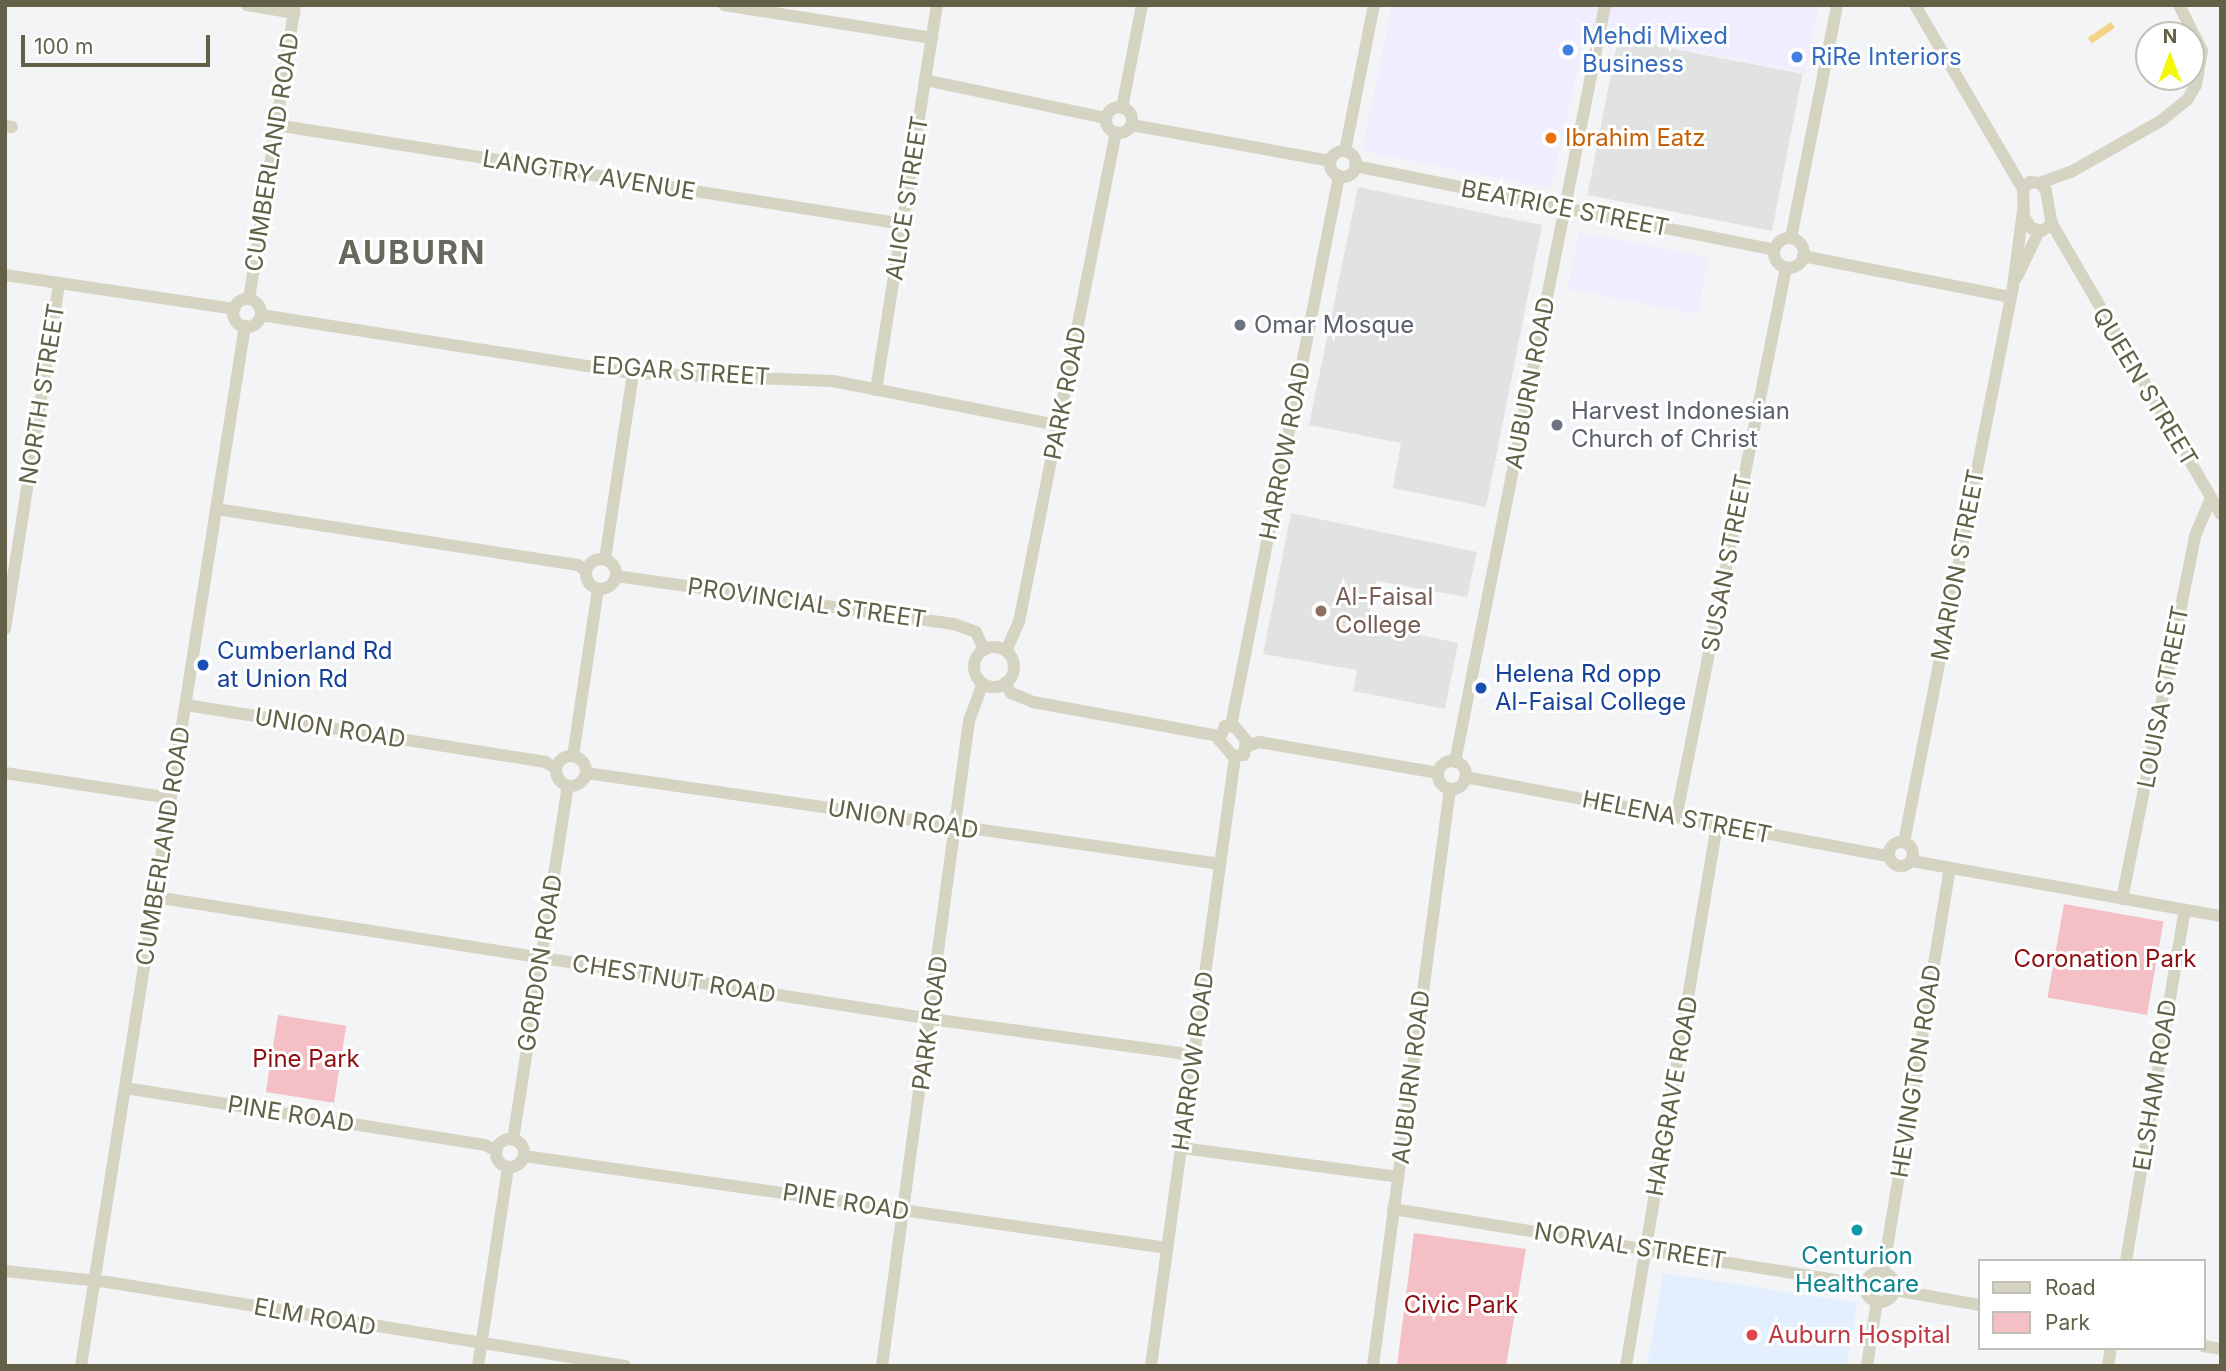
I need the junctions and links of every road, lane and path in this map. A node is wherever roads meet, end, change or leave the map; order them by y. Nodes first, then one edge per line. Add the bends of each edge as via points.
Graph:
1 (247, 5) edge
2 (724, 5) edge
3 (937, 5) edge
4 (1142, 5) edge
5 (1374, 5) edge
6 (1605, 5) edge
7 (1837, 5) edge
8 (1915, 5) edge
9 (2179, 5) edge
10 (294, 9) edge
11 (932, 38) junction
12 (925, 80) junction
13 (1122, 108) junction
14 (1106, 118) junction
15 (276, 125) junction
16 (1132, 125) junction
17 (1116, 134) junction
18 (1345, 151) junction
19 (1330, 161) junction
20 (1355, 166) junction
21 (2071, 172) junction
22 (1339, 176) junction
23 (2031, 185) junction
24 (2046, 196) junction
25 (1565, 208) junction
26 (2023, 211) junction
27 (903, 224) junction
28 (2044, 229) junction
29 (1791, 238) junction
30 (1774, 250) junction
31 (1803, 256) junction
32 (1786, 268) junction
33 (5, 275) edge
34 (59, 283) junction
35 (2012, 292) junction
36 (249, 299) junction
37 (234, 309) junction
38 (261, 315) junction
39 (245, 326) junction
40 (633, 373) junction
41 (876, 390) junction
42 (1058, 425) junction
43 (2211, 499) junction
44 (216, 509) junction
45 (2221, 514) edge
46 (605, 559) junction
47 (586, 571) junction
48 (616, 576) junction
49 (598, 589) junction
50 (5, 629) edge
51 (984, 649) junction
52 (1006, 651) junction
53 (983, 683) junction
54 (1005, 683) junction
55 (186, 705) junction
56 (1231, 726) junction
57 (1218, 736) junction
58 (1248, 747) junction
59 (573, 756) junction
60 (1235, 757) junction
61 (1455, 762) junction
62 (555, 768) junction
63 (5, 773) edge
64 (586, 773) junction
65 (1438, 773) junction
66 (1465, 777) junction
67 (568, 786) junction
68 (1450, 789) junction
69 (170, 798) junction
70 (1676, 818) junction
71 (1717, 825) junction
72 (957, 827) junction
73 (1903, 842) junction
74 (1889, 856) junction
75 (1912, 861) junction
76 (1221, 864) junction
77 (1950, 869) junction
78 (155, 897) junction
79 (2122, 899) junction
80 (2185, 910) junction
81 (2221, 916) edge
82 (541, 959) junction
83 (931, 1019) junction
84 (1194, 1055) junction
85 (125, 1088) junction
86 (513, 1140) junction
87 (1182, 1148) junction
88 (497, 1151) junction
89 (524, 1156) junction
90 (508, 1167) junction
91 (1398, 1177) junction
92 (1394, 1209) junction
93 (904, 1210) junction
94 (1167, 1248) junction
95 (1646, 1250) junction
96 (2126, 1259) edge
97 (5, 1271) edge
98 (1883, 1272) junction
99 (94, 1282) junction
100 (1866, 1284) junction
101 (1895, 1290) junction
102 (1877, 1301) junction
103 (1978, 1305) edge
104 (481, 1345) junction
105 (81, 1366) edge
106 (478, 1366) edge
107 (625, 1366) edge
108 (882, 1366) edge
109 (1151, 1366) edge
110 (1373, 1366) edge
111 (1626, 1366) edge
112 (1867, 1366) edge

1 - 10 street
2 - 11 street
3 - 11 street, ALICE STREET
4 - 13 street
5 - 18 street
6 - 25 street, AUBURN ROAD
7 - 29 street
8 - 23 street via 2007,156
9 - 21 street via 2202,51 2196,85 2187,100 2168,116
10 - 15 street, CUMBERLAND ROAD
11 - 12 street, ALICE STREET
12 - 14 street
12 - 27 street, ALICE STREET
13 - 14 street via 1110,110
13 - 16 street via 1132,116
14 - 17 street
15 - 27 street, LANGTRY AVENUE
15 - 36 street, CUMBERLAND ROAD
16 - 17 street
16 - 19 street
17 - 42 street, PARK ROAD
18 - 19 street
18 - 20 street via 1352,155
19 - 22 street
20 - 22 street via 1351,173
20 - 25 street, BEATRICE STREET
21 - 23 street
21 - 24 street
22 - 56 street, HARROW ROAD
23 - 24 street
23 - 26 street, MARION STREET
24 - 28 street
25 - 30 street, BEATRICE STREET
25 - 61 street, AUBURN ROAD
26 - 28 street via 2027,225
26 - 35 street, MARION STREET
27 - 41 street, ALICE STREET
28 - 35 street, MARION STREET
28 - 43 street, QUEEN STREET via 2070,260
29 - 30 street via 1782,239
29 - 31 street via 1802,247
30 - 32 street via 1775,259
31 - 32 street via 1798,264
31 - 35 street
32 - 70 street, SUSAN STREET
33 - 34 street
34 - 37 street
34 - 50 street, NORTH STREET
35 - 73 street, MARION STREET
36 - 37 street
36 - 38 street via 257,303
37 - 39 street via 235,318
38 - 39 street via 256,323
38 - 40 street, EDGAR STREET
39 - 44 street, CUMBERLAND ROAD
40 - 41 street, EDGAR STREET via 789,377
40 - 46 street
41 - 42 street, EDGAR STREET
42 - 52 street, PARK ROAD via 1019,622
43 - 45 street, QUEEN STREET
43 - 79 street, LOUISA STREET via 2195,536
44 - 47 street via 578,565
44 - 55 street, CUMBERLAND ROAD
46 - 47 street via 595,560
46 - 48 street via 612,563
47 - 49 street via 590,584
48 - 49 street via 612,585
48 - 51 street, PROVINCIAL STREET via 954,624 976,632
49 - 59 street
51 - 52 street
51 - 53 street via 974,666
52 - 54 street via 1014,667
53 - 54 street
53 - 72 street, PARK ROAD via 969,721
54 - 57 street via 1011,694 1033,702
55 - 62 street, UNION ROAD via 545,762
55 - 69 street, CUMBERLAND ROAD
56 - 57 street via 1222,728
56 - 58 street
57 - 60 street
58 - 60 street via 1244,755
58 - 65 street via 1259,742
59 - 62 street via 564,757
59 - 64 street via 584,764
60 - 76 street, HARROW ROAD
61 - 65 street via 1442,765
61 - 66 street
62 - 67 street via 560,782
63 - 69 street
64 - 67 street via 582,781
64 - 72 street, UNION ROAD
65 - 68 street via 1442,785
66 - 68 street via 1461,785
66 - 70 street, HELENA STREET
67 - 82 street, GORDON ROAD
68 - 91 street, AUBURN ROAD
69 - 78 street, CUMBERLAND ROAD
70 - 71 street, HELENA STREET
71 - 74 street, HELENA STREET
71 - 95 street, HARGRAVE ROAD
72 - 76 street, UNION ROAD
72 - 83 street, PARK ROAD
73 - 74 street via 1893,845
73 - 75 street via 1912,849
74 - 75 street via 1898,866
75 - 77 street
76 - 84 street, HARROW ROAD
77 - 79 street
77 - 98 street, HEVINGTON ROAD
78 - 82 street, CHESTNUT ROAD
78 - 85 street, CUMBERLAND ROAD
79 - 80 street
80 - 81 street
80 - 96 street, ELSHAM ROAD
82 - 83 street, CHESTNUT ROAD
82 - 86 street, GORDON ROAD
83 - 84 street, CHESTNUT ROAD
83 - 93 street, PARK ROAD
84 - 87 street, HARROW ROAD
85 - 88 street, PINE ROAD via 485,1145
85 - 99 street, CUMBERLAND ROAD
86 - 88 street via 502,1142
86 - 89 street
87 - 91 street
87 - 94 street, HARROW ROAD
88 - 90 street via 499,1161
89 - 90 street
89 - 93 street, PINE ROAD
90 - 104 street
91 - 92 street, AUBURN ROAD
92 - 95 street, NORVAL STREET
92 - 110 street, AUBURN ROAD
93 - 94 street, PINE ROAD
93 - 108 street, PARK ROAD
94 - 109 street, HARROW ROAD
95 - 100 street, NORVAL STREET
95 - 111 street, HARGRAVE ROAD
97 - 99 street, ELM ROAD
98 - 100 street via 1873,1273
98 - 101 street via 1893,1279
99 - 104 street, ELM ROAD
99 - 105 street, CUMBERLAND ROAD
100 - 102 street via 1869,1297
101 - 102 street via 1890,1298
101 - 103 street
102 - 112 street
104 - 106 street
104 - 107 street, ELM ROAD

